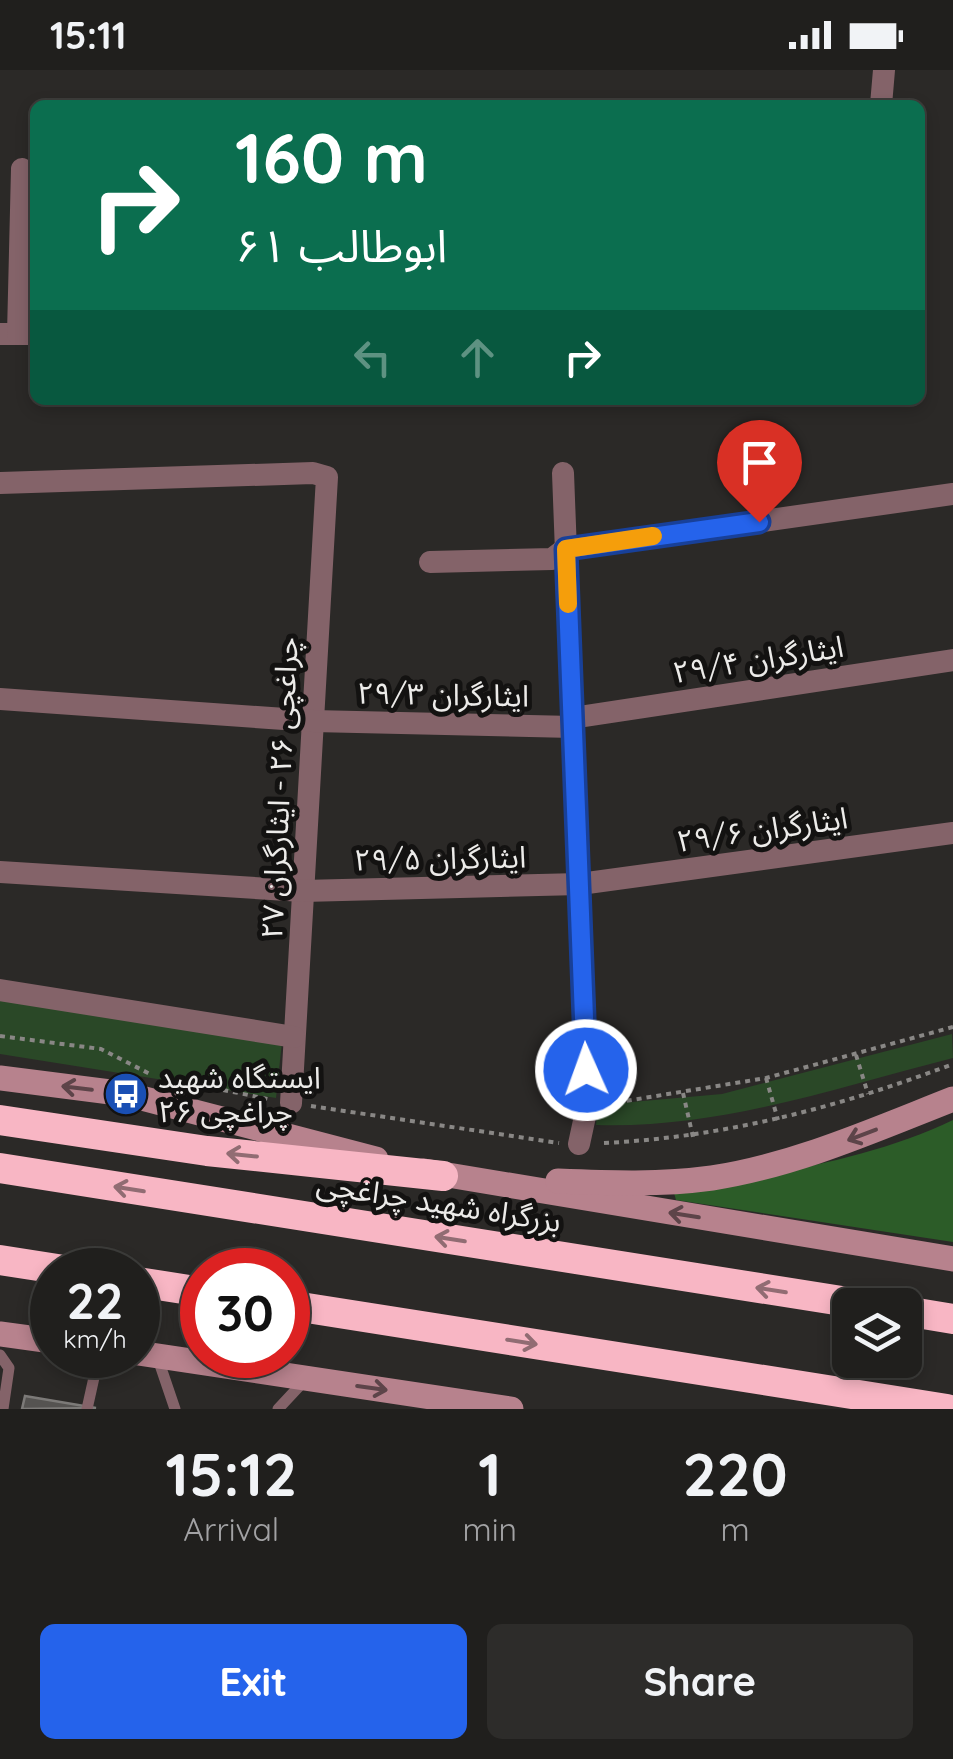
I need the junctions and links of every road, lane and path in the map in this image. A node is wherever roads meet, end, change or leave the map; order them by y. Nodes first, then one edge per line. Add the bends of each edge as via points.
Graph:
1 (884, 70) edge
2 (881, 100) edge
3 (19, 169) edge
4 (18, 334) edge
5 (562, 473) dead end
6 (0, 483) edge
7 (953, 494) edge
8 (566, 549) junction
9 (430, 562) dead end
10 (953, 660) edge
11 (0, 699) edge
12 (313, 721) junction
13 (573, 722) junction
14 (953, 834) edge
15 (0, 872) edge
16 (580, 884) junction
17 (303, 891) junction
18 (0, 990) edge
19 (953, 1027) edge
20 (0, 1036) edge
21 (294, 1037) junction
22 (856, 1055) junction
23 (953, 1064) edge
24 (156, 1077) dead end
25 (0, 1078) edge
26 (766, 1078) junction
27 (175, 1080) dead end
28 (683, 1093) junction
29 (868, 1096) junction
30 (953, 1099) edge
31 (291, 1103) junction
32 (587, 1107) junction
33 (0, 1120) edge
34 (778, 1120) junction
35 (693, 1137) junction
36 (579, 1144) junction
37 (0, 1168) edge
38 (444, 1176) junction
39 (953, 1259) edge
40 (0, 1260) edge
41 (30, 1265) edge
42 (832, 1299) edge
43 (310, 1308) edge
44 (922, 1313) edge
45 (953, 1318) edge
46 (0, 1334) edge
47 (30, 1338) edge
48 (0, 1356) edge
49 (94, 1378) edge
50 (159, 1378) edge
51 (306, 1378) joint
52 (3, 1409) edge
53 (87, 1409) edge
54 (175, 1409) edge
55 (278, 1409) edge
56 (511, 1409) edge
57 (948, 1409) edge

1 - 2 street
3 - 4 street
5 - 8 street
6 - 12 street, چراغچی ۲۶ - ایثارگران ۲۷ via 327,476
7 - 8 street
8 - 9 street via 552,558
8 - 13 street
10 - 13 street, ایثارگران ۲۹/۴
11 - 12 street, ایثارگران ۲۹/۳
12 - 13 street, ایثارگران ۲۹/۳
12 - 17 street, چراغچی ۲۶ - ایثارگران ۲۷
13 - 16 street
14 - 16 street, ایثارگران ۲۹/۶
15 - 17 street, ایثارگران ۲۹/۵
16 - 17 street, ایثارگران ۲۹/۵
16 - 32 street
17 - 21 street, چراغچی ۲۶ - ایثارگران ۲۷
18 - 21 street
19 - 22 path
20 - 24 path via 102,1049
21 - 31 street, چراغچی ۲۶ - ایثارگران ۲۷
22 - 26 path
22 - 29 path
23 - 29 path
38 -> 25 main road via 126,1094
26 - 28 path
26 - 34 path
27 - 31 path
28 - 32 path
28 - 35 path
29 - 34 path
30 -> 38 main road via 805,1157 712,1178 625,1184
31 - 36 path
32 - 36 street
38 -> 33 highway
34 - 35 path
35 - 36 path
42 -> 37 highway, بزرگراه شهید چراغچی
39 -> 38 main road
40 - 41 highway
43 -> 57 highway
44 - 45 highway
46 - 47 main road
48 - 52 lane via 9,1368
49 - 53 lane
50 - 54 lane
51 - 55 lane
51 -> 56 main road

